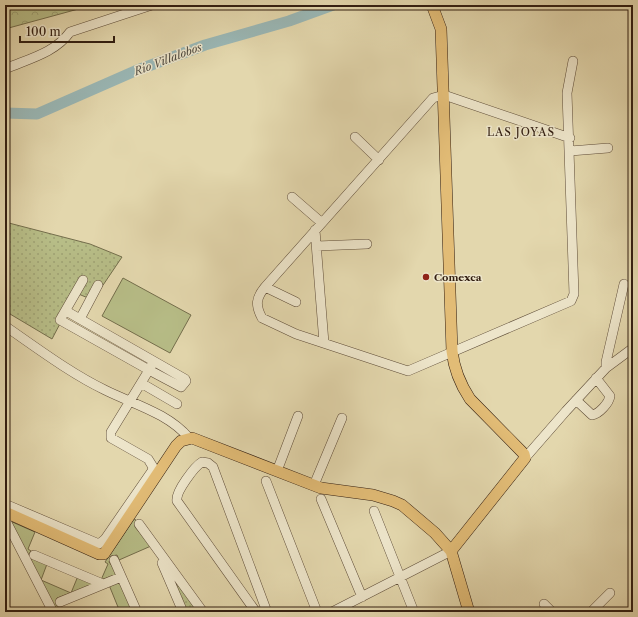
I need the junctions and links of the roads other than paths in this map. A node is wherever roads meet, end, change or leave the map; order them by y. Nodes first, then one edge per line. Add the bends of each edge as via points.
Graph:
1 (152, 5) edge
2 (433, 7) edge
3 (573, 60) dead end
4 (5, 69) edge
5 (444, 95) junction
6 (355, 137) dead end
7 (570, 138) junction
8 (608, 148) dead end
9 (570, 151) junction
10 (379, 160) junction
11 (292, 197) dead end
12 (322, 223) junction
13 (315, 230) junction
14 (367, 244) dead end
15 (317, 246) junction
16 (84, 280) dead end
17 (624, 284) dead end
18 (98, 285) dead end
19 (265, 287) junction
20 (296, 302) dead end
21 (66, 311) junction
22 (80, 319) junction
23 (5, 326) edge
24 (100, 330) junction
25 (95, 340) junction
26 (324, 343) junction
27 (633, 348) edge
28 (452, 351) junction
29 (153, 361) junction
30 (606, 368) junction
31 (149, 370) junction
32 (596, 378) junction
33 (141, 383) junction
34 (576, 400) junction
35 (131, 401) junction
36 (177, 404) dead end
37 (298, 416) dead end
38 (342, 418) dead end
39 (189, 438) junction
40 (526, 458) junction
41 (277, 471) junction
42 (266, 481) dead end
43 (314, 485) junction
44 (321, 499) dead end
45 (5, 504) edge
46 (374, 511) dead end
47 (5, 512) edge
48 (5, 519) edge
49 (139, 524) dead end
50 (5, 531) edge
51 (156, 549) junction
52 (452, 551) junction
53 (34, 555) dead end
54 (114, 560) dead end
55 (121, 576) junction
56 (401, 577) junction
57 (103, 584) junction
58 (610, 593) dead end
59 (362, 597) junction
60 (60, 602) dead end
61 (544, 604) dead end
62 (47, 612) edge
63 (53, 612) edge
64 (137, 612) edge
65 (183, 612) edge
66 (203, 612) edge
67 (256, 612) edge
68 (267, 612) edge
69 (317, 612) edge
70 (332, 612) edge
71 (414, 612) edge
72 (469, 612) edge
73 (552, 612) edge
74 (591, 612) edge

1 - 4 street via 70,32 63,42 50,50
2 - 5 main road via 441,29
3 - 7 street via 567,93
5 - 7 street
5 - 10 street via 433,98
5 - 28 main road
6 - 10 street
7 - 9 street
8 - 9 street
9 - 28 street via 573,298
10 - 12 street
11 - 12 street
12 - 13 street
13 - 15 street
13 - 19 street
14 - 15 street
15 - 26 street
16 - 21 street
17 - 30 street
18 - 22 street
19 - 20 street
19 - 26 street via 256,304 262,318 296,334
21 - 22 street
21 - 25 street via 60,320
22 - 24 street
23 - 35 street via 104,390
24 - 25 street
24 - 29 street
25 - 31 street
26 - 28 street via 408,371
27 - 30 street
28 - 40 main road via 454,367 463,389
29 - 31 street
29 - 31 street via 185,378 186,382 181,387
30 - 32 street
31 - 33 street
32 - 34 street
32 - 34 street via 610,396 598,413 592,415
33 - 35 street
33 - 36 street
34 - 40 street
35 - 39 street via 180,428
35 - 45 street via 110,436 148,458 153,467 105,539 99,544
37 - 41 street
38 - 43 street
39 - 41 main road
39 - 47 main road via 176,446 104,554
40 - 52 main road
41 - 43 main road
42 - 69 street
43 - 52 main road via 337,491 373,495 402,505
44 - 59 street
46 - 56 street
48 - 63 street
49 - 51 street
50 - 62 street
51 - 65 street
51 - 66 street
52 - 56 street
52 - 72 main road
53 - 57 street
54 - 55 street
55 - 57 street
55 - 64 street
56 - 59 street
56 - 71 street
57 - 60 street
58 - 74 street
59 - 70 street
61 - 73 street
67 - 68 street via 177,501 178,493 202,462 213,467

